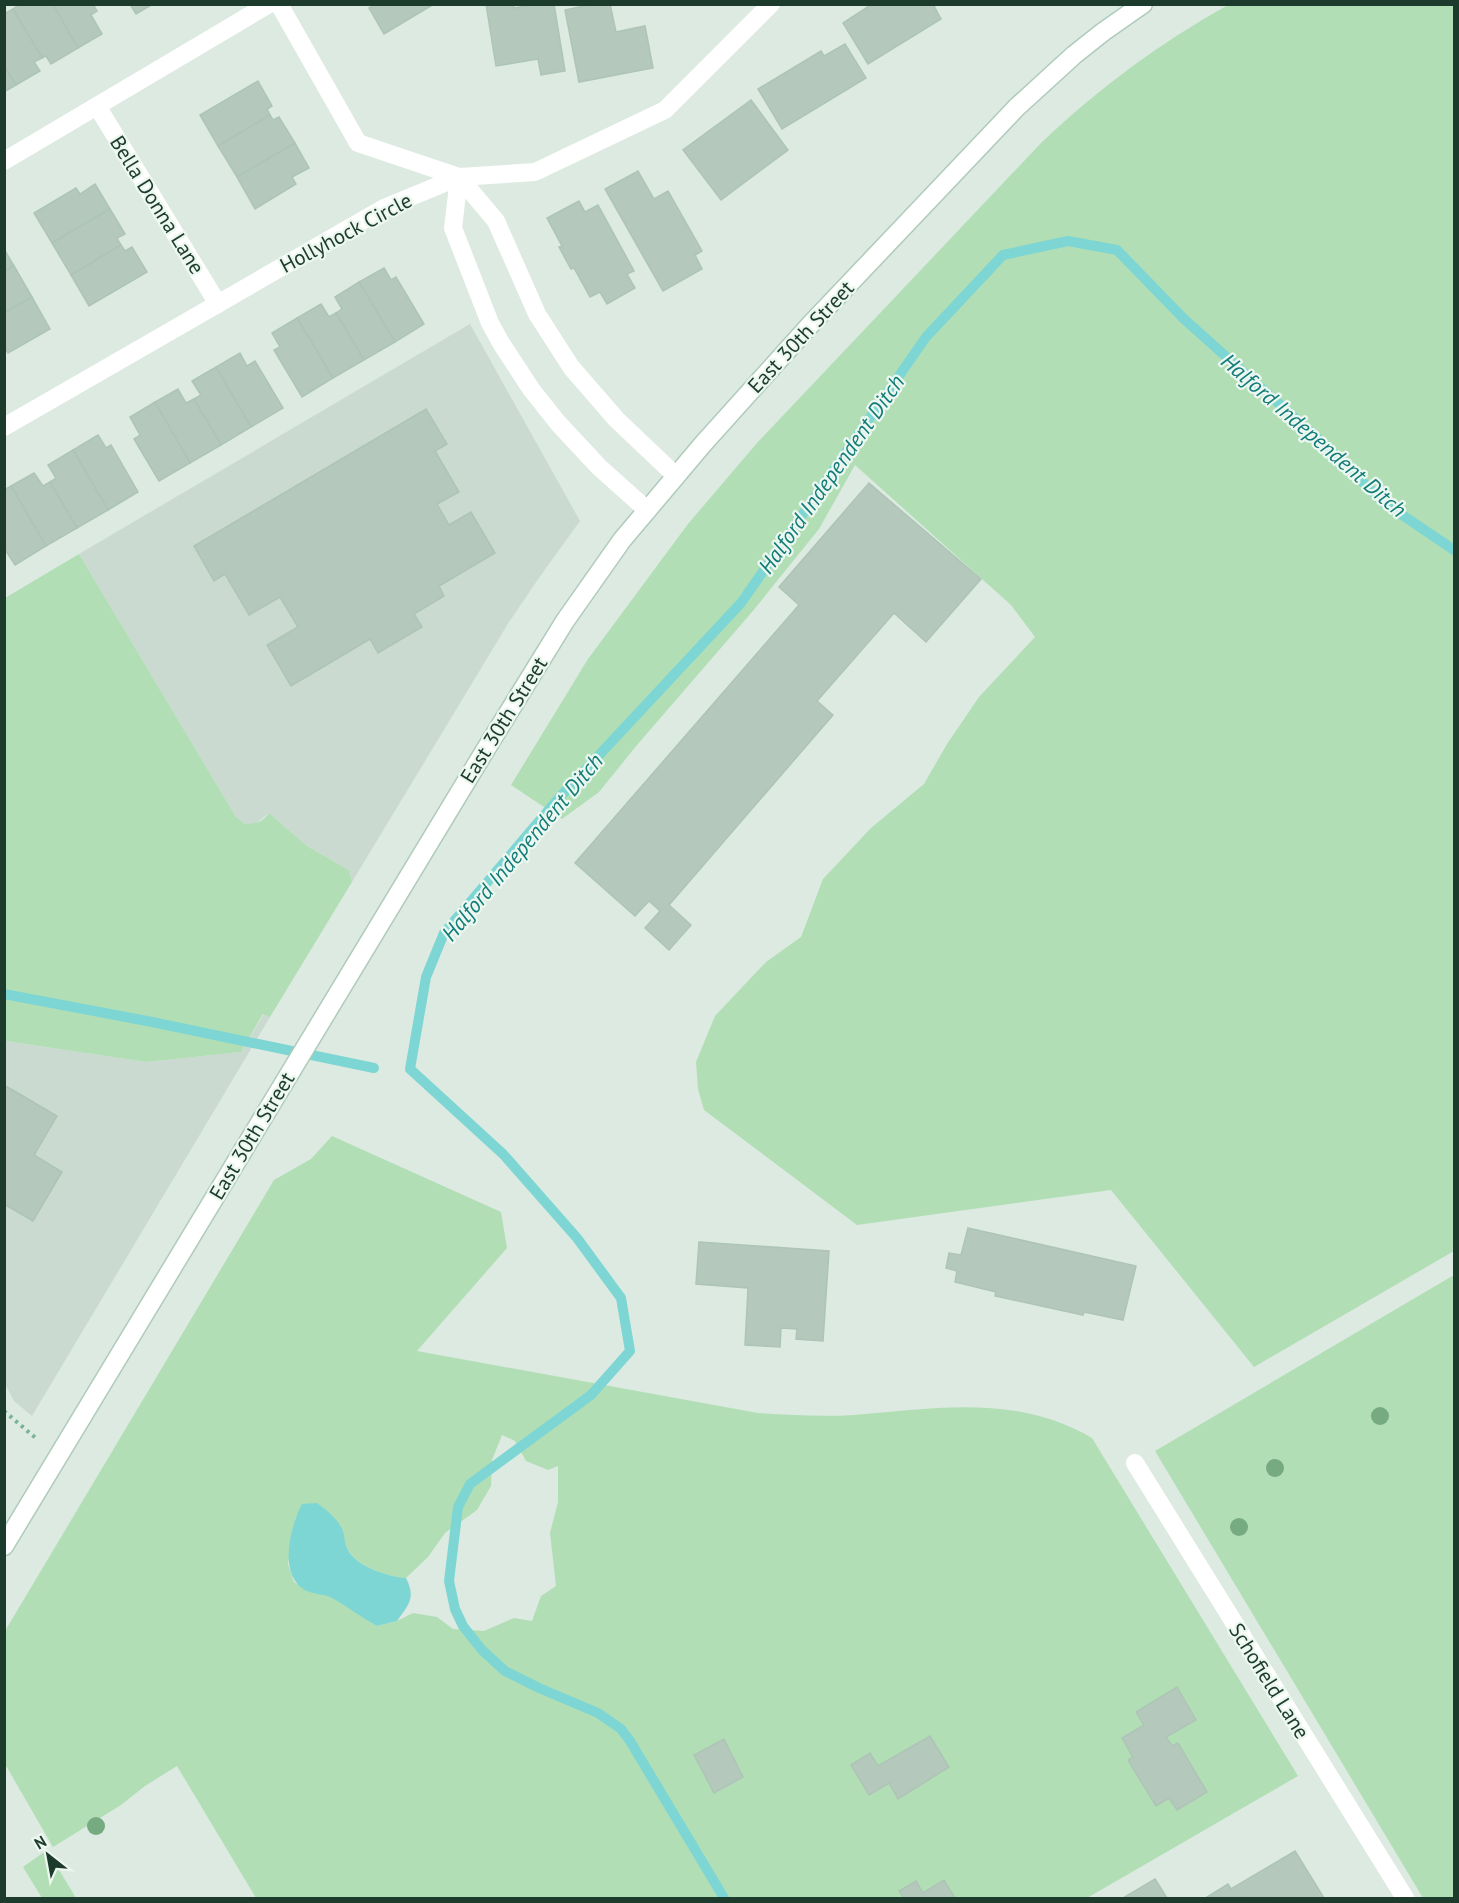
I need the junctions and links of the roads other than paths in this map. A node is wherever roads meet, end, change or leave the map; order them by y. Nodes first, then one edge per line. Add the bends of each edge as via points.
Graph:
1 (269, 4) edge
2 (279, 4) edge
3 (771, 4) edge
4 (1143, 4) edge
5 (96, 106) junction
6 (4, 160) edge
7 (459, 177) junction
8 (218, 304) junction
9 (4, 428) edge
10 (676, 476) junction
11 (647, 510) junction
12 (1135, 1463) dead end
13 (4, 1546) edge
14 (1404, 1899) edge

1 - 5 street
2 - 7 street, Hollyhock Circle via 358,143
3 - 7 street via 666,110 535,172
4 - 10 street, East 30th Street via 1074,55 1017,107 810,325
5 - 6 street
5 - 8 street, Bella Donna Lane
7 - 8 street, Hollyhock Circle via 384,208
7 - 10 street via 496,221 537,314 571,367 616,419
7 - 11 street via 453,228 501,343 558,423
8 - 9 street, Hollyhock Circle
10 - 11 street, East 30th Street
11 - 13 street, East 30th Street via 593,579 486,747
12 - 14 street, Schofield Lane

